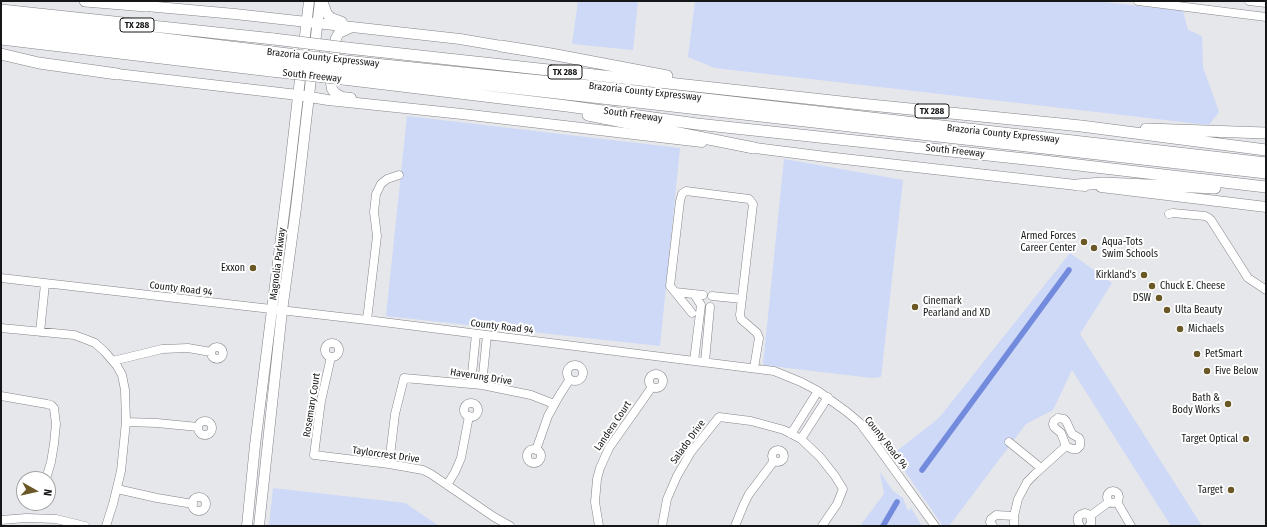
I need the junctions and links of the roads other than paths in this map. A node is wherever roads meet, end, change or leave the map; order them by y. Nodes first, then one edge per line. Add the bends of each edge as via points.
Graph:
1 (85, 1) edge
2 (306, 1) edge
3 (309, 1) edge
4 (321, 1) edge
5 (1138, 1) edge
6 (1249, 1) edge
7 (1266, 3) edge
8 (146, 6) joint
9 (1, 10) edge
10 (1266, 17) edge
11 (1, 19) edge
12 (285, 19) junction
13 (307, 22) junction
14 (318, 23) junction
15 (352, 27) junction
16 (1, 29) edge
17 (1, 39) edge
18 (501, 46) joint
19 (1, 54) edge
20 (272, 61) junction
21 (344, 70) junction
22 (117, 74) joint
23 (272, 92) junction
24 (298, 95) junction
25 (784, 96) junction
26 (309, 97) junction
27 (328, 100) junction
28 (370, 105) junction
29 (567, 106) junction
30 (295, 126) junction
31 (1081, 126) junction
32 (306, 127) junction
33 (1266, 133) edge
34 (754, 148) junction
35 (1266, 150) edge
36 (1012, 157) junction
37 (1266, 157) edge
38 (1266, 163) edge
39 (1261, 173) edge
40 (399, 175) dead end
41 (1239, 184) junction
42 (1078, 185) junction
43 (1266, 187) edge
44 (1266, 207) edge
45 (285, 210) junction
46 (1169, 214) dead end
47 (291, 244) junction
48 (1, 278) edge
49 (45, 284) junction
50 (1266, 290) edge
51 (675, 292) junction
52 (694, 294) junction
53 (703, 295) dead end
54 (712, 296) dead end
55 (721, 297) junction
56 (742, 299) junction
57 (701, 306) junction
58 (710, 307) junction
59 (277, 310) junction
60 (692, 313) dead end
61 (367, 320) junction
62 (1, 328) edge
63 (40, 332) junction
64 (476, 334) junction
65 (487, 336) junction
66 (211, 352) dead end
67 (330, 357) dead end
68 (114, 361) junction
69 (694, 361) junction
70 (705, 362) junction
71 (754, 368) junction
72 (570, 379) dead end
73 (470, 384) junction
74 (482, 385) junction
75 (652, 387) dead end
76 (818, 391) junction
77 (1, 396) edge
78 (828, 397) junction
79 (554, 404) junction
80 (469, 416) dead end
81 (126, 422) junction
82 (198, 427) dead end
83 (257, 434) junction
84 (791, 434) junction
85 (268, 435) junction
86 (801, 439) junction
87 (1009, 442) dead end
88 (1066, 446) dead end
89 (536, 450) dead end
90 (314, 456) joint
91 (774, 461) dead end
92 (389, 464) junction
93 (1041, 468) junction
94 (48, 471) edge
95 (447, 485) junction
96 (117, 489) junction
97 (193, 504) dead end
98 (1014, 516) junction
99 (1090, 516) junction
100 (1, 520) edge
101 (85, 526) edge
102 (106, 526) edge
103 (247, 526) edge
104 (259, 526) edge
105 (510, 526) edge
106 (599, 526) edge
107 (662, 526) edge
108 (735, 526) edge
109 (822, 526) edge
110 (935, 526) edge
111 (993, 526) edge
112 (1014, 526) edge
113 (1080, 526) edge
114 (1089, 526) edge
115 (1131, 526) edge

1 - 8 highway
2 - 12 main road via 299,13
3 - 13 main road, Magnolia Parkway
4 - 14 main road, Magnolia Parkway
4 - 15 main road via 330,18
5 - 10 street
6 - 7 street
8 - 12 main road
9 - 25 highway, TX 288, bridge
11 - 20 highway, Brazoria County Expressway
12 - 13 main road
13 - 14 main road
13 - 24 main road, Magnolia Parkway
14 - 15 main road
14 - 26 main road, Magnolia Parkway
15 - 18 main road
15 - 28 main road via 339,33 336,38 332,89 342,96
16 - 20 highway, Brazoria County Expressway
17 - 20 highway, South Freeway
18 - 25 highway
19 - 22 highway via 39,63
20 - 21 highway, South Freeway, bridge
20 - 21 highway, Brazoria County Expressway, bridge
21 - 29 highway, South Freeway
21 - 38 highway, Brazoria County Expressway via 600,87
21 - 39 highway, Brazoria County Expressway
22 - 23 main road
23 - 24 main road
23 - 30 main road via 290,103
24 - 26 main road
24 - 30 main road, Magnolia Parkway
25 - 31 highway, TX 288
26 - 27 main road
26 - 32 main road, Magnolia Parkway
27 - 28 main road
27 - 32 main road via 311,112
28 - 34 main road
29 - 34 highway via 592,116
29 - 36 highway, South Freeway via 697,124
30 - 45 main road, Magnolia Parkway
31 - 33 highway
31 - 35 highway, TX 288
31 - 37 highway via 1160,144
32 - 47 main road, Magnolia Parkway
34 - 42 main road
36 - 39 highway via 1026,154 1238,174
36 - 41 highway, South Freeway
40 - 61 street via 387,179 376,194 374,212 377,236
41 - 42 highway via 1218,188 1103,183
41 - 43 highway, South Freeway
42 - 44 main road
45 - 47 main road via 290,217
45 - 59 main road, Magnolia Parkway
46 - 50 street via 1205,216 1211,220 1248,278
47 - 59 main road, Magnolia Parkway
48 - 49 street, County Road 94
49 - 59 street, County Road 94
49 - 63 street
51 - 52 street
51 - 56 street via 670,286 680,201 686,191 749,199 753,204
51 - 60 street
52 - 53 street
52 - 57 street
54 - 55 street
55 - 56 street
55 - 58 street
56 - 71 street via 741,319 757,333 758,338
57 - 58 street
57 - 69 street
58 - 70 street
59 - 61 street, County Road 94
59 - 83 main road, Magnolia Parkway
59 - 85 main road, Magnolia Parkway
61 - 64 street, County Road 94
62 - 63 street
63 - 68 street via 74,335 85,339 95,343
64 - 65 street, County Road 94
64 - 73 street
65 - 69 street, County Road 94
65 - 74 street
66 - 68 street via 188,348 162,349
67 - 90 street, Rosemary Court
68 - 81 street via 122,375 125,390
69 - 70 street, County Road 94
70 - 71 street, County Road 94
71 - 76 street, County Road 94 via 774,370
72 - 79 street
73 - 74 street, Haverung Drive
73 - 92 street, Haverung Drive via 404,378
74 - 79 street, Haverung Drive via 531,395
75 - 106 street, Landera Court via 609,448 600,468 595,502
76 - 78 street, County Road 94
76 - 84 street
77 - 94 street via 52,405 54,408 56,424
78 - 86 street
78 - 110 street, County Road 94 via 860,423
79 - 89 street
80 - 95 street via 460,458
81 - 82 street
81 - 96 street
83 - 85 main road
83 - 103 main road, Magnolia Parkway
84 - 86 street
84 - 107 street, Salado Drive via 762,423 719,417 691,452 677,476 668,499
85 - 104 main road, Magnolia Parkway
86 - 109 street via 827,466 843,489 838,504
87 - 93 street
88 - 93 street
90 - 92 street, Taylorcrest Drive
91 - 108 street via 749,494
92 - 95 street, Taylorcrest Drive via 424,470
93 - 98 street via 1022,490
95 - 105 street, Taylorcrest Drive
96 - 97 street
96 - 102 street
98 - 111 street via 996,515 990,522
98 - 112 street
99 - 113 street via 1085,513 1080,515 1077,520
99 - 114 street via 1092,521
99 - 115 street via 1113,502
100 - 101 street via 56,519

